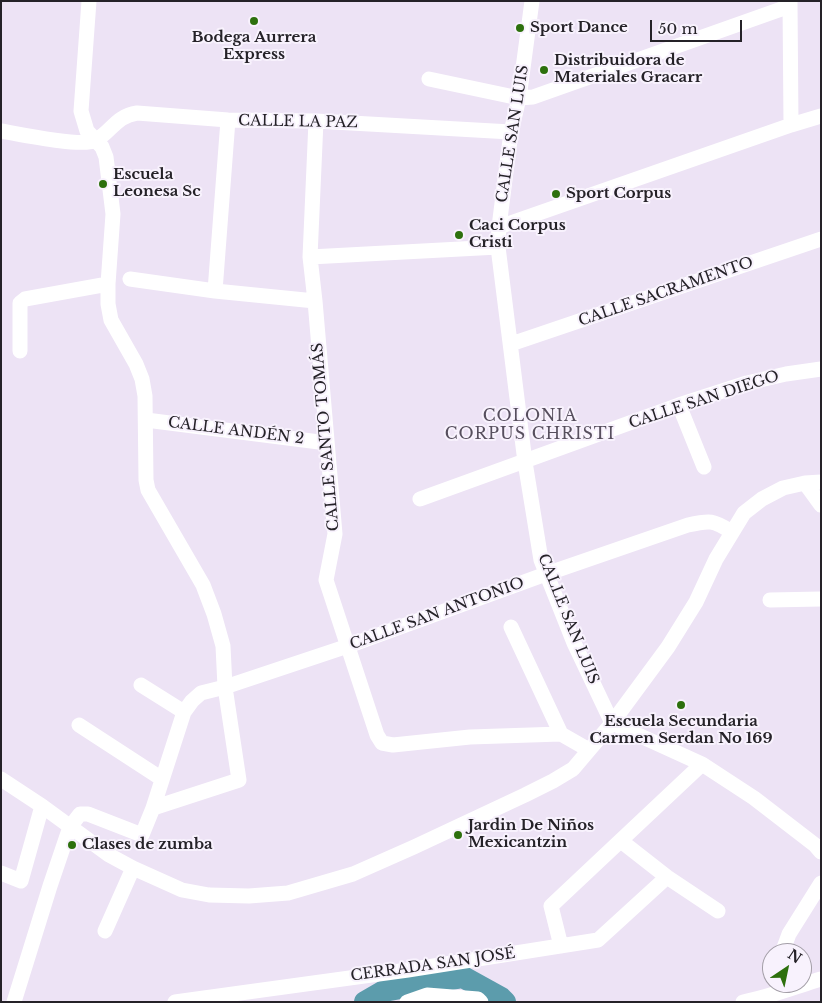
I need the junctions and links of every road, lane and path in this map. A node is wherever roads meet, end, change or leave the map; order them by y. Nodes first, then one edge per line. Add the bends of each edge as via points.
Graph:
1 (90, 1) edge
2 (532, 1) edge
3 (790, 4) edge
4 (429, 79) dead end
5 (519, 98) junction
6 (821, 116) edge
7 (228, 120) junction
8 (316, 121) junction
9 (791, 124) junction
10 (1, 131) edge
11 (511, 132) junction
12 (95, 141) junction
13 (499, 227) junction
14 (821, 239) edge
15 (498, 247) junction
16 (310, 256) junction
17 (130, 279) dead end
18 (108, 284) junction
19 (214, 291) junction
20 (315, 301) junction
21 (510, 344) junction
22 (20, 351) dead end
23 (821, 369) edge
24 (679, 405) junction
25 (146, 420) junction
26 (327, 442) junction
27 (525, 462) junction
28 (704, 467) dead end
29 (821, 482) edge
30 (805, 483) junction
31 (420, 499) dead end
32 (821, 505) edge
33 (732, 532) junction
34 (546, 574) junction
35 (821, 599) edge
36 (770, 600) dead end
37 (511, 627) dead end
38 (348, 646) junction
39 (141, 684) dead end
40 (225, 687) junction
41 (184, 712) junction
42 (612, 723) junction
43 (79, 725) dead end
44 (561, 734) junction
45 (589, 750) junction
46 (702, 764) junction
47 (1, 779) edge
48 (162, 779) junction
49 (42, 806) junction
50 (153, 808) junction
51 (70, 827) junction
52 (621, 841) junction
53 (821, 852) edge
54 (133, 868) junction
55 (1, 873) edge
56 (667, 876) junction
57 (821, 883) edge
58 (718, 911) dead end
59 (105, 931) dead end
60 (786, 943) edge
61 (561, 946) junction
62 (771, 993) edge
63 (14, 1002) edge
64 (175, 1002) edge
65 (407, 1002) edge
66 (481, 1002) edge
67 (743, 1002) edge

1 - 12 street via 81,111 87,131
2 - 5 street, CALLE SAN LUIS
3 - 5 street via 533,98
3 - 9 street
4 - 5 street
5 - 11 street, CALLE SAN LUIS
6 - 9 street
7 - 8 street, CALLE LA PAZ
7 - 12 street, CALLE LA PAZ via 129,114
7 - 19 street
8 - 11 street, CALLE LA PAZ
8 - 16 street, CALLE SANTO TOMÁS
9 - 13 street
10 - 12 street via 76,143
11 - 13 street, CALLE SAN LUIS
12 - 18 street via 106,157 113,214
13 - 15 street, CALLE SAN LUIS
14 - 21 street, CALLE SACRAMENTO
15 - 16 street
15 - 21 street, CALLE SAN LUIS
16 - 20 street, CALLE SANTO TOMÁS
17 - 19 street
18 - 22 street via 25,299 20,303
18 - 25 street via 111,320 142,379
19 - 20 street
20 - 26 street, CALLE SANTO TOMÁS
21 - 27 street, CALLE SAN LUIS
23 - 24 street, CALLE SAN DIEGO via 747,383
24 - 27 street, CALLE SAN DIEGO
24 - 28 street
25 - 26 street, CALLE ANDÉN 2
25 - 40 street via 148,490 202,585 214,614 223,646
26 - 38 street, CALLE SANTO TOMÁS via 335,534 326,580
27 - 31 street, CALLE SAN DIEGO
27 - 34 street, CALLE SAN LUIS
29 - 30 street
30 - 32 street
30 - 33 street via 783,488 762,499 744,513
33 - 34 street, CALLE SAN ANTONIO via 716,522 704,521
33 - 42 street via 696,602
34 - 38 street, CALLE SAN ANTONIO
34 - 42 street, CALLE SAN LUIS
35 - 36 street
37 - 44 street
38 - 40 street, CALLE SAN ANTONIO
38 - 44 street, CALLE SANTO TOMÁS via 382,743 393,745 470,736
39 - 41 street
40 - 41 street, CALLE SAN ANTONIO via 201,693
40 - 50 street via 239,780
41 - 48 street
42 - 45 street
42 - 46 street
43 - 48 street
44 - 45 street
45 - 54 street via 573,769 525,795 353,874 288,893 209,896 182,890
46 - 52 street
46 - 53 street via 754,798
47 - 49 street
48 - 50 street
49 - 51 street
49 - 55 street via 20,881
50 - 51 street via 142,835 88,814 80,814
51 - 54 street
51 - 63 street
52 - 56 street
52 - 61 street via 551,906
54 - 59 street
56 - 58 street
56 - 61 street, CERRADA SAN JOSÉ via 598,940
57 - 60 street
61 - 64 street, CERRADA SAN JOSÉ
62 - 67 street
65 - 66 street via 427,995 478,999

